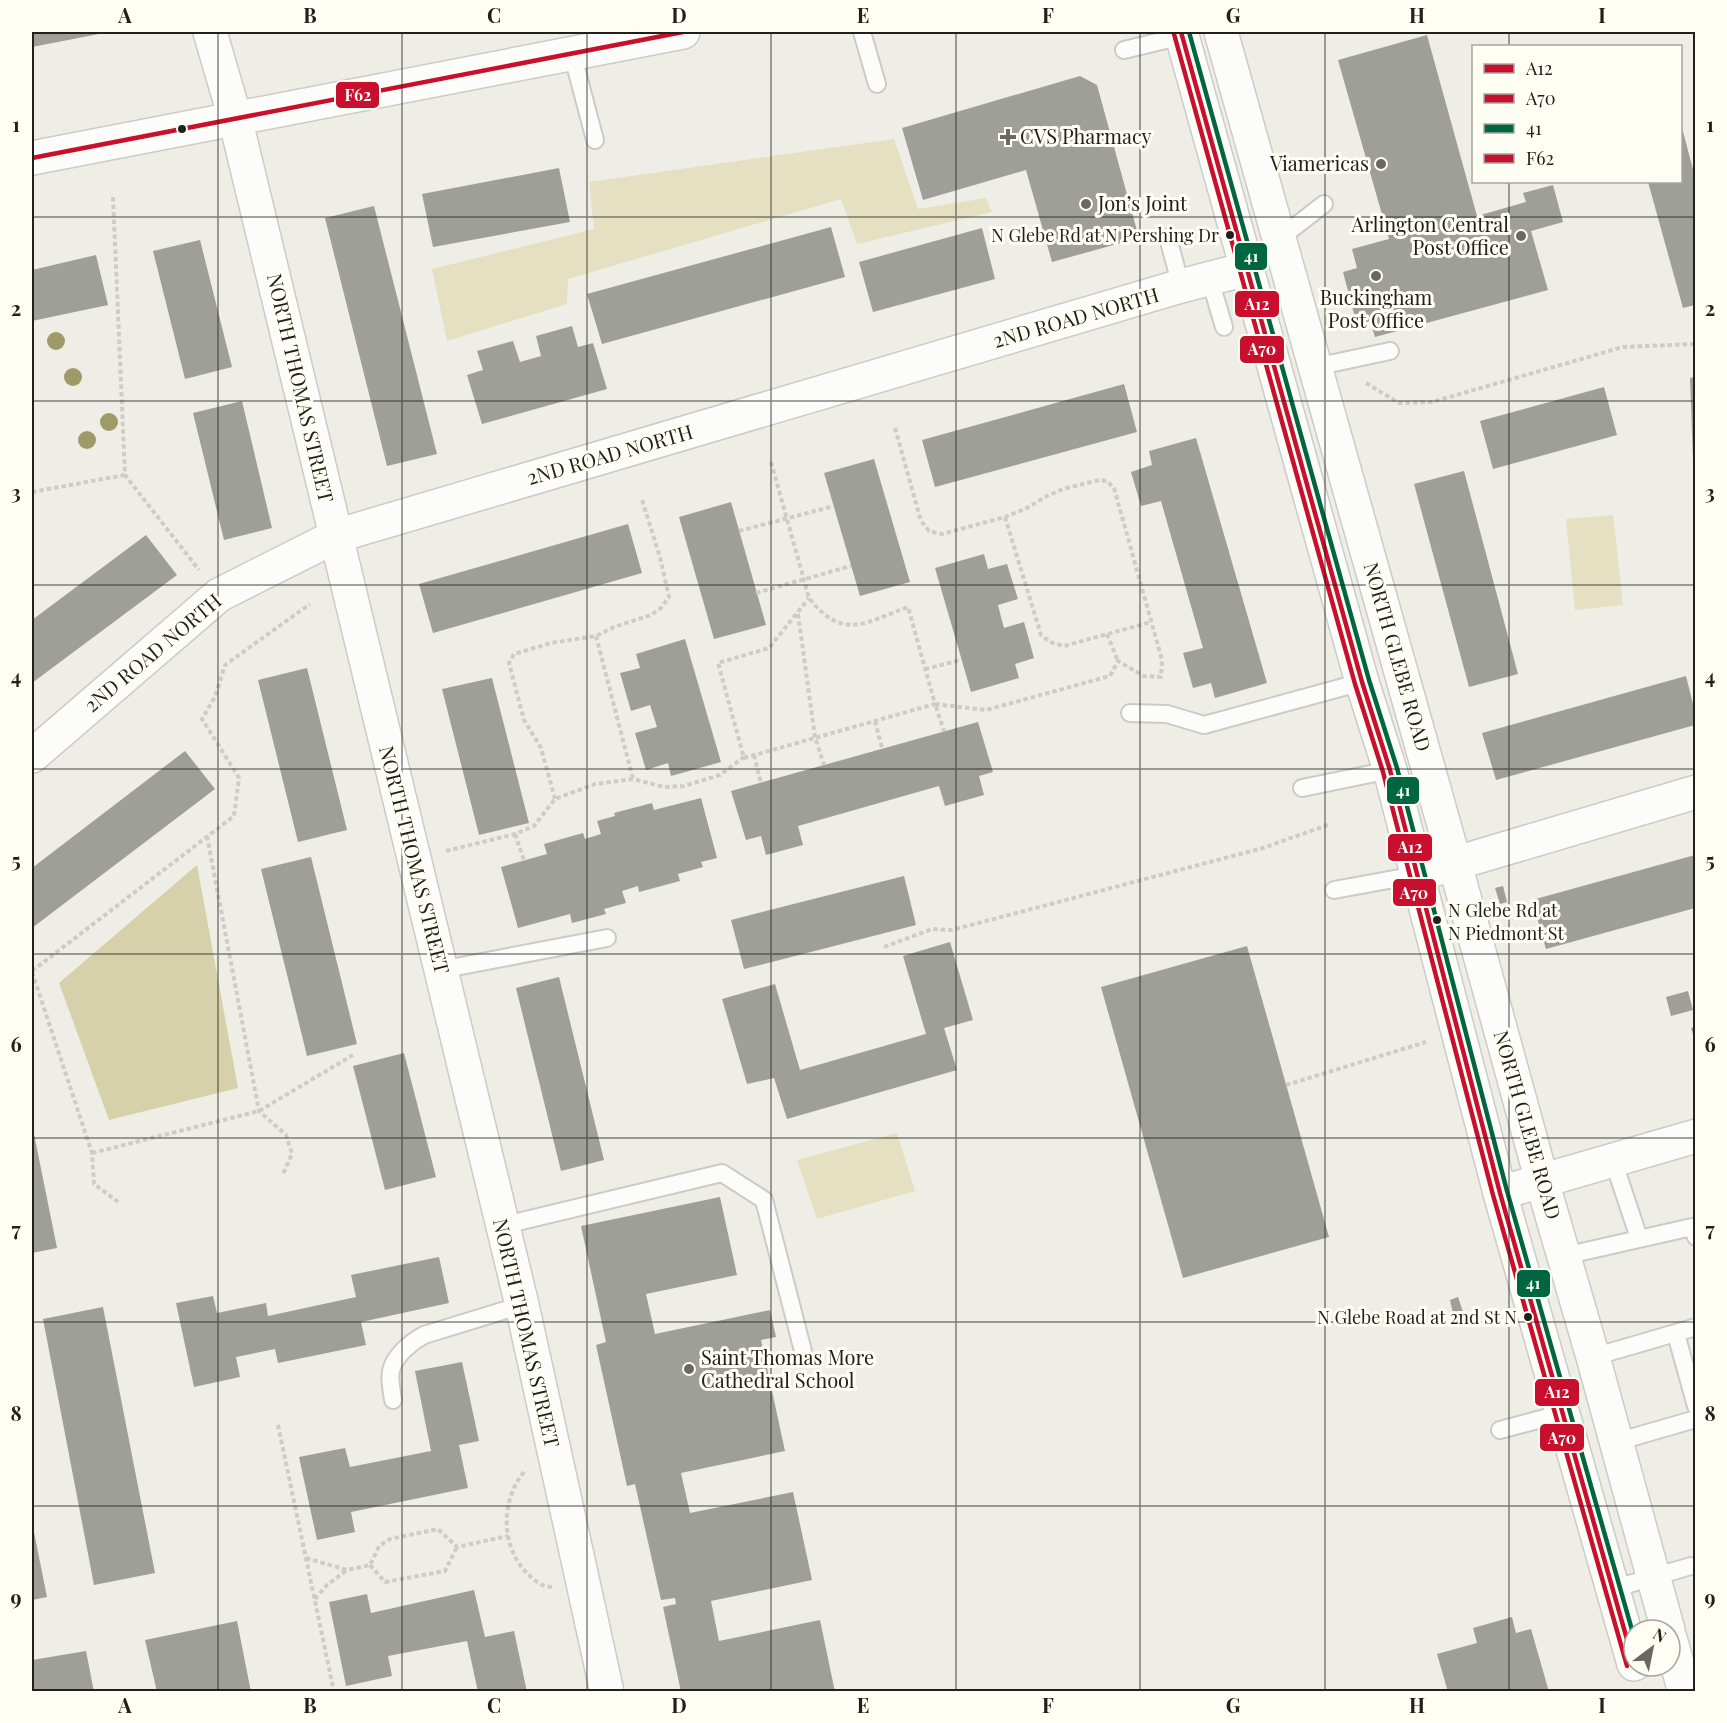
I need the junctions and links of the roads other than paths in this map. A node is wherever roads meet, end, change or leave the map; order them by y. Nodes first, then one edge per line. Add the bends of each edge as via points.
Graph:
1 (210, 32) edge
2 (683, 32) edge
3 (862, 32) edge
4 (1221, 32) edge
5 (1182, 34) edge
6 (587, 44) edge
7 (1124, 50) dead end
8 (877, 84) dead end
9 (236, 118) junction
10 (595, 140) dead end
11 (32, 158) edge
12 (1324, 204) dead end
13 (1168, 238) dead end
14 (1279, 239) junction
15 (1246, 269) junction
16 (1195, 283) junction
17 (1224, 327) dead end
18 (1390, 351) dead end
19 (1315, 367) junction
20 (336, 536) junction
21 (1362, 682) junction
22 (1130, 713) dead end
23 (32, 756) edge
24 (1390, 770) junction
25 (1302, 788) dead end
26 (1695, 792) edge
27 (1455, 864) junction
28 (1416, 874) junction
29 (1334, 890) dead end
30 (607, 938) dead end
31 (440, 970) junction
32 (1695, 1136) edge
33 (1613, 1160) junction
34 (1542, 1181) junction
35 (1500, 1193) junction
36 (501, 1226) junction
37 (1695, 1237) edge
38 (1640, 1238) junction
39 (1564, 1256) junction
40 (522, 1305) junction
41 (1695, 1327) edge
42 (1676, 1334) junction
43 (803, 1351) dead end
44 (1593, 1357) junction
45 (393, 1400) dead end
46 (1695, 1406) edge
47 (1564, 1413) junction
48 (1695, 1419) edge
49 (1500, 1430) dead end
50 (1616, 1442) junction
51 (1691, 1566) dead end
52 (1653, 1578) junction
53 (1612, 1589) junction
54 (1665, 1618) edge
55 (1622, 1624) edge
56 (607, 1692) edge

1 - 9 street, NORTH THOMAS STREET
2 - 6 street
3 - 8 lane
4 - 14 street, NORTH GLEBE ROAD
5 - 7 lane
5 - 15 street, NORTH GLEBE ROAD
6 - 9 street
6 - 10 lane
9 - 11 street
9 - 20 street, NORTH THOMAS STREET
12 - 14 lane
13 - 16 lane
14 - 19 street, NORTH GLEBE ROAD
15 - 16 street, 2ND ROAD NORTH
15 - 21 street, NORTH GLEBE ROAD
16 - 17 lane
16 - 20 street, 2ND ROAD NORTH
18 - 19 lane
19 - 27 street, NORTH GLEBE ROAD
20 - 23 street, 2ND ROAD NORTH via 219,595
20 - 31 street, NORTH THOMAS STREET
21 - 22 lane via 1204,724 1167,714
21 - 24 street, NORTH GLEBE ROAD
24 - 25 lane
24 - 28 street, NORTH GLEBE ROAD
26 - 27 street
27 - 28 street
27 - 34 street, NORTH GLEBE ROAD
28 - 29 lane
28 - 35 street, NORTH GLEBE ROAD
30 - 31 lane
31 - 36 street, NORTH THOMAS STREET
32 - 33 street
33 - 34 street
33 - 38 lane
34 - 35 street
34 - 39 street, NORTH GLEBE ROAD
35 - 47 street, NORTH GLEBE ROAD
36 - 40 street, NORTH THOMAS STREET
36 - 43 lane via 722,1173 764,1200
37 - 38 lane via 1692,1227
38 - 39 lane
39 - 44 street, NORTH GLEBE ROAD
40 - 45 lane via 412,1342 391,1370
40 - 56 street, NORTH THOMAS STREET
41 - 42 lane
42 - 44 lane
42 - 46 lane
44 - 50 street, NORTH GLEBE ROAD
47 - 49 lane
47 - 53 street, NORTH GLEBE ROAD
48 - 50 lane
50 - 52 street, NORTH GLEBE ROAD
51 - 52 lane
52 - 53 lane
52 - 54 street, NORTH GLEBE ROAD
53 - 55 street, NORTH GLEBE ROAD

